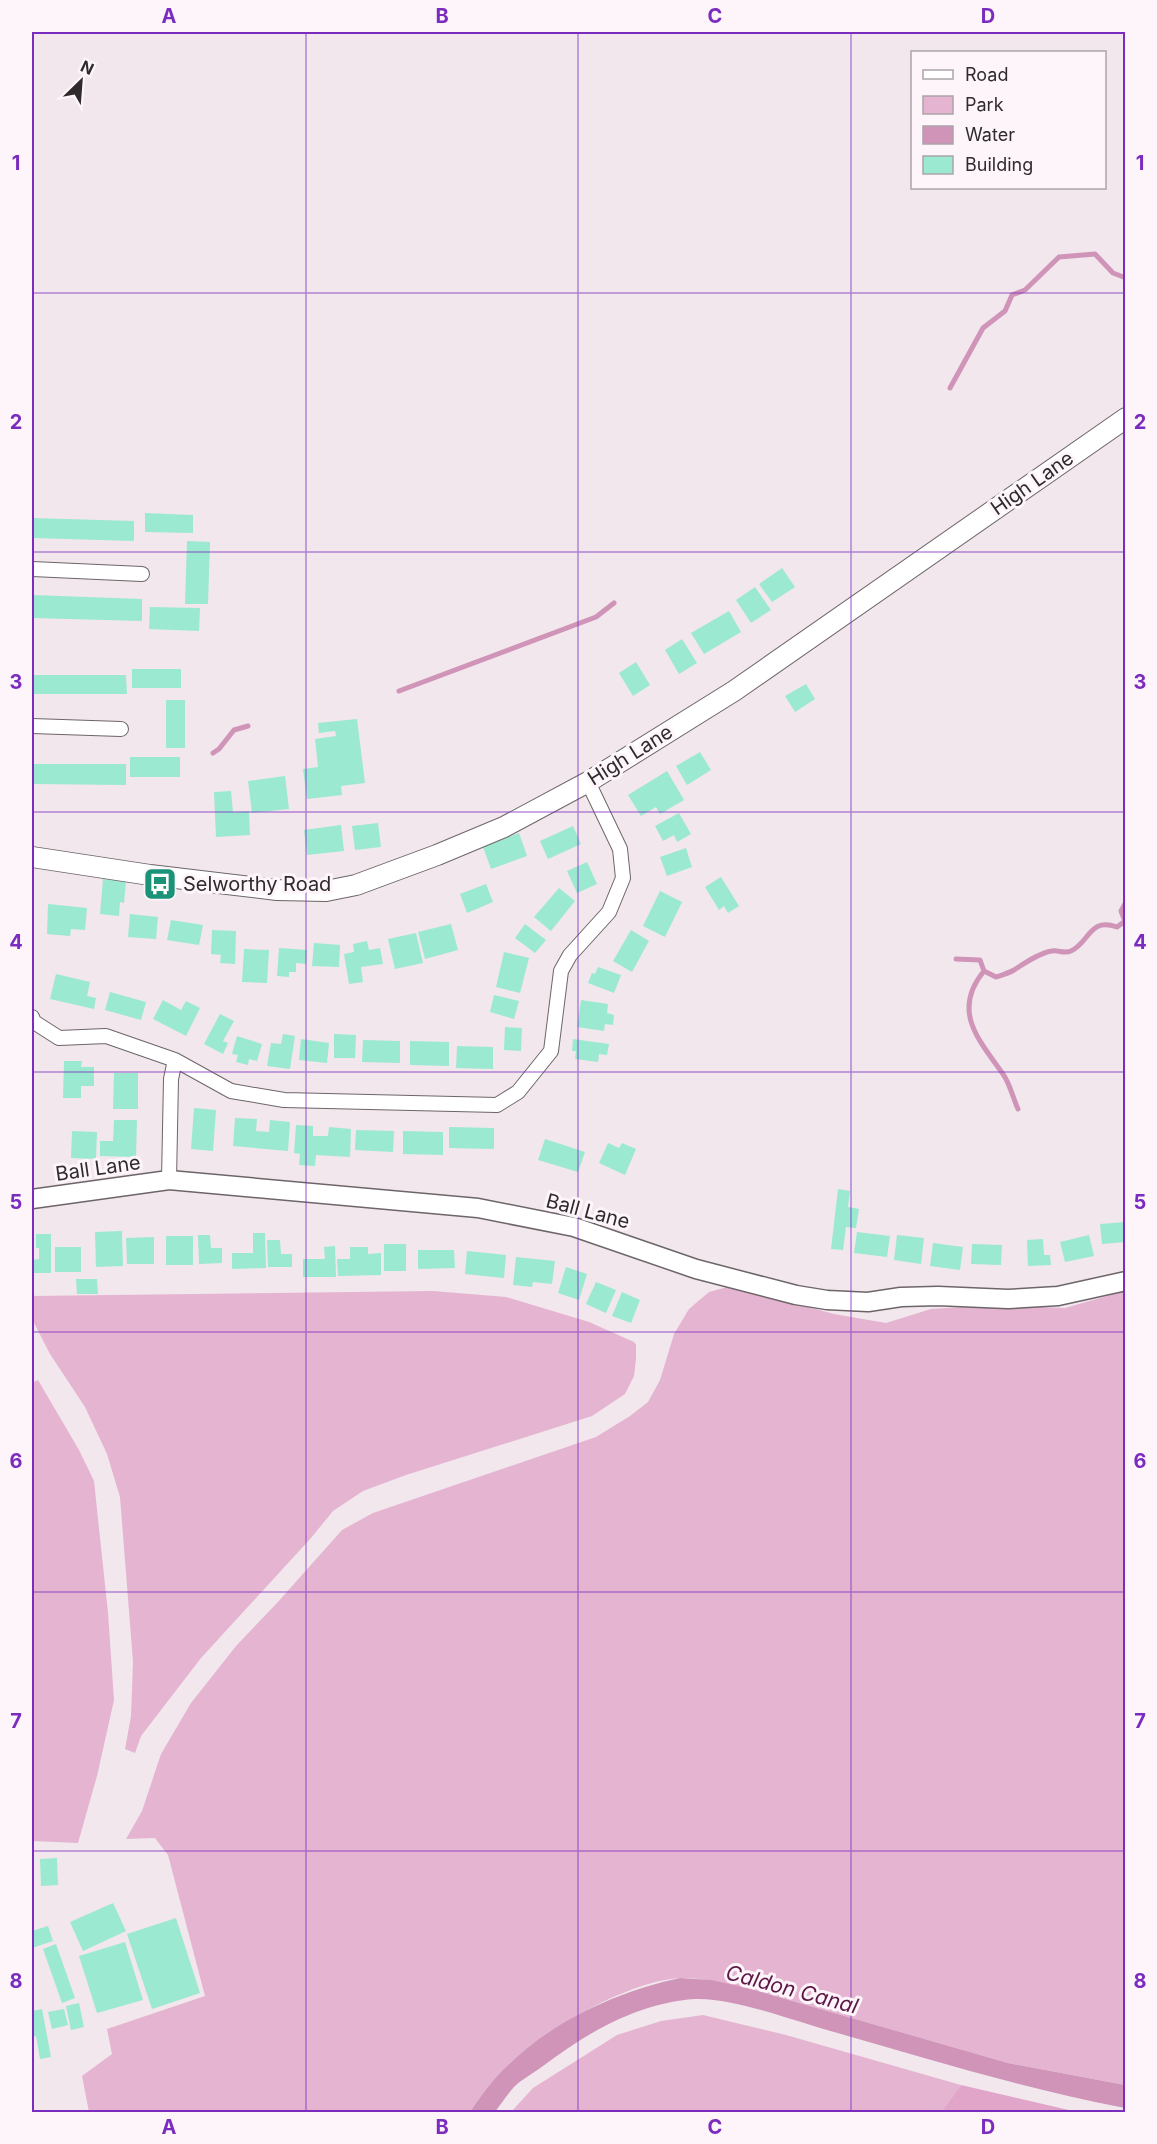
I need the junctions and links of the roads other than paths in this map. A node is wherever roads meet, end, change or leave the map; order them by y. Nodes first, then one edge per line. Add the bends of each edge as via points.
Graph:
1 (1125, 418) edge
2 (32, 569) edge
3 (142, 574) dead end
4 (32, 726) edge
5 (121, 729) dead end
6 (588, 782) junction
7 (32, 857) edge
8 (32, 1017) edge
9 (175, 1060) junction
10 (169, 1180) junction
11 (32, 1199) edge
12 (1125, 1281) edge

1 - 6 main road, High Lane via 734,691
2 - 3 street
4 - 5 street
6 - 7 main road, High Lane via 504,827 437,855 356,885 326,891 276,890
6 - 9 street via 620,849 623,878 609,912 570,955 561,971 551,1051 518,1092 497,1105 284,1100 231,1091
8 - 9 street via 59,1038 106,1036
9 - 10 street via 171,1079
10 - 11 street, Ball Lane
10 - 12 street, Ball Lane via 478,1209 574,1227 696,1269 827,1300 1058,1296

